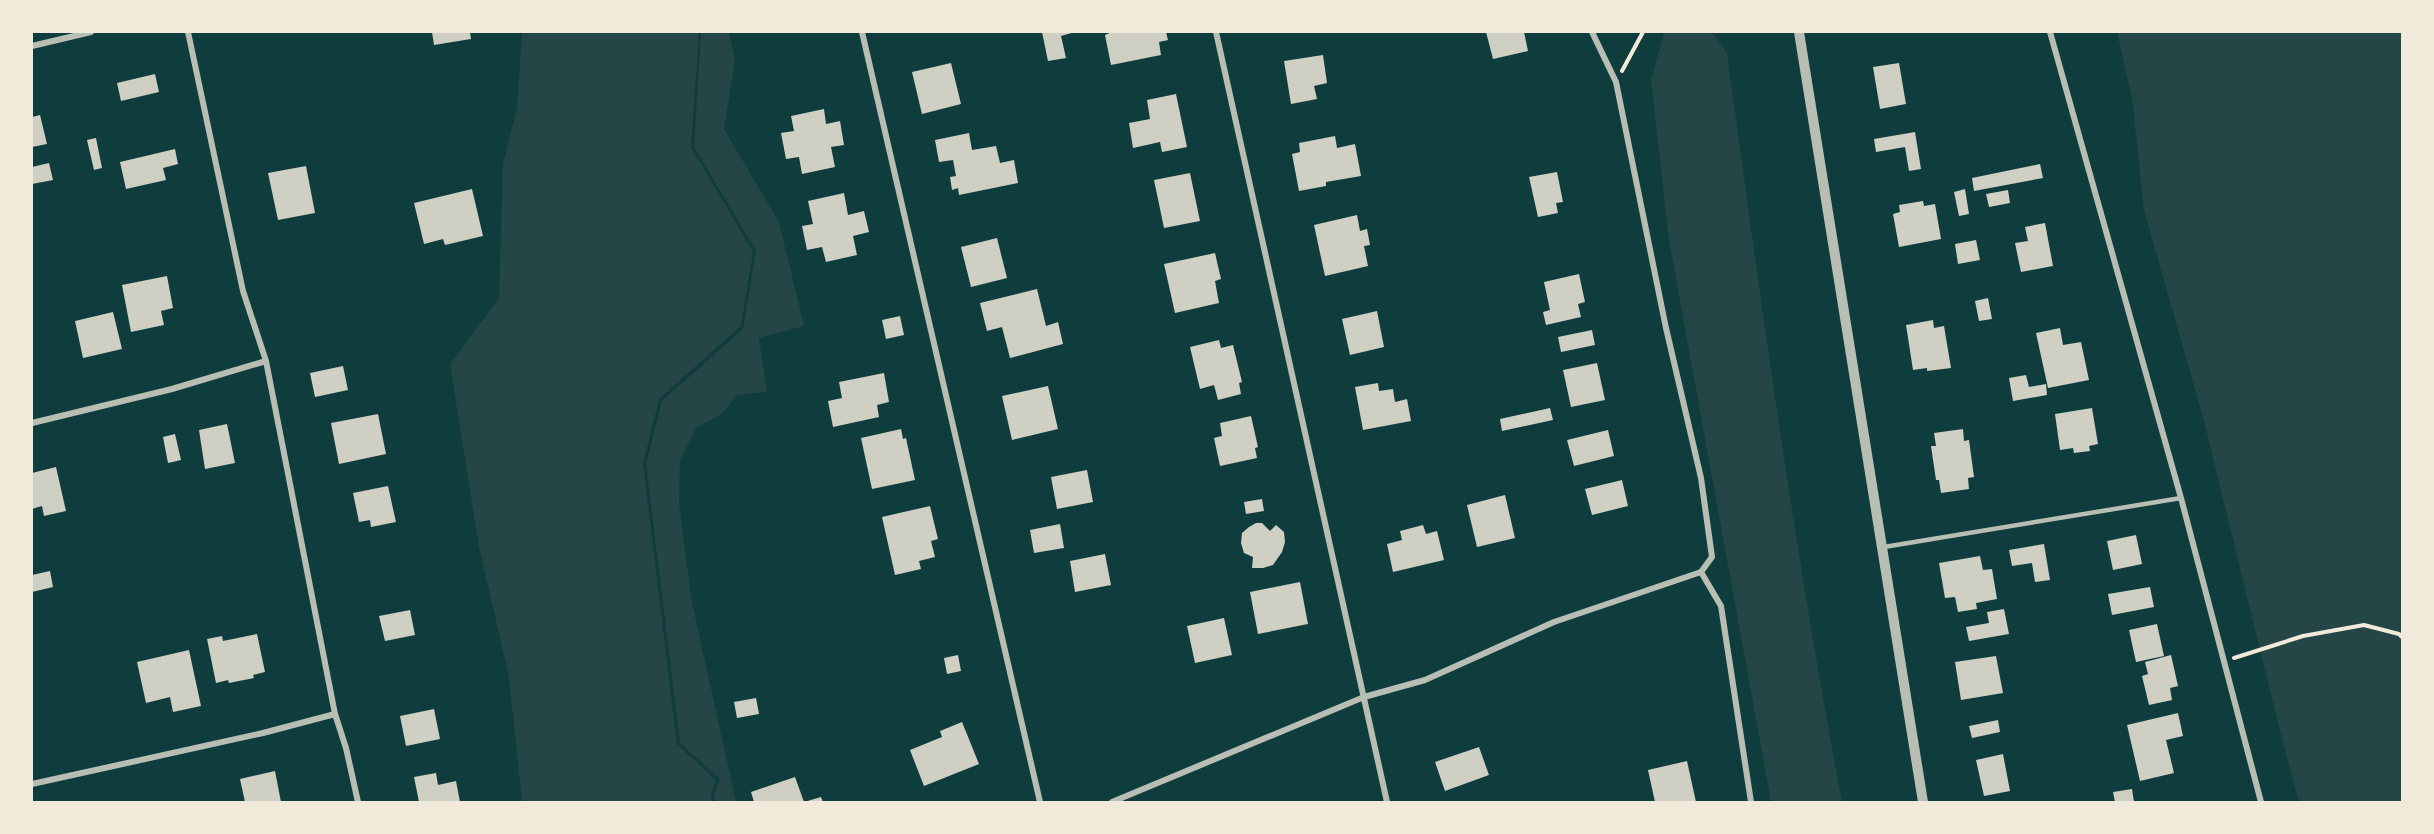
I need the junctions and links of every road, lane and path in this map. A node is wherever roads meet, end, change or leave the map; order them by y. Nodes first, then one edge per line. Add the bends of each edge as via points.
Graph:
1 (92, 32) edge
2 (188, 32) edge
3 (862, 32) edge
4 (1216, 32) edge
5 (1592, 32) edge
6 (1643, 32) edge
7 (1799, 32) edge
8 (2050, 32) edge
9 (32, 46) edge
10 (1616, 82) junction
11 (266, 361) junction
12 (32, 423) edge
13 (2181, 498) junction
14 (1884, 547) junction
15 (1701, 572) junction
16 (2403, 638) edge
17 (2222, 661) junction
18 (1364, 697) junction
19 (335, 714) junction
20 (32, 784) edge
21 (358, 802) edge
22 (1040, 802) edge
23 (1112, 802) edge
24 (1387, 802) edge
25 (1751, 802) edge
26 (1923, 802) edge
27 (2260, 802) edge

1 - 9 street
2 - 11 street via 243,291
3 - 22 street
4 - 18 street
5 - 10 street
6 - 10 path
7 - 14 street
8 - 13 street
10 - 15 street via 1701,478 1712,557
11 - 12 street
11 - 19 street
13 - 14 lane
13 - 17 street
14 - 26 street
15 - 18 street via 1554,622 1425,681
15 - 25 street via 1721,606
16 - 17 path via 2364,625 2303,636
17 - 27 street
18 - 23 street
18 - 24 street
19 - 20 street
19 - 21 street

